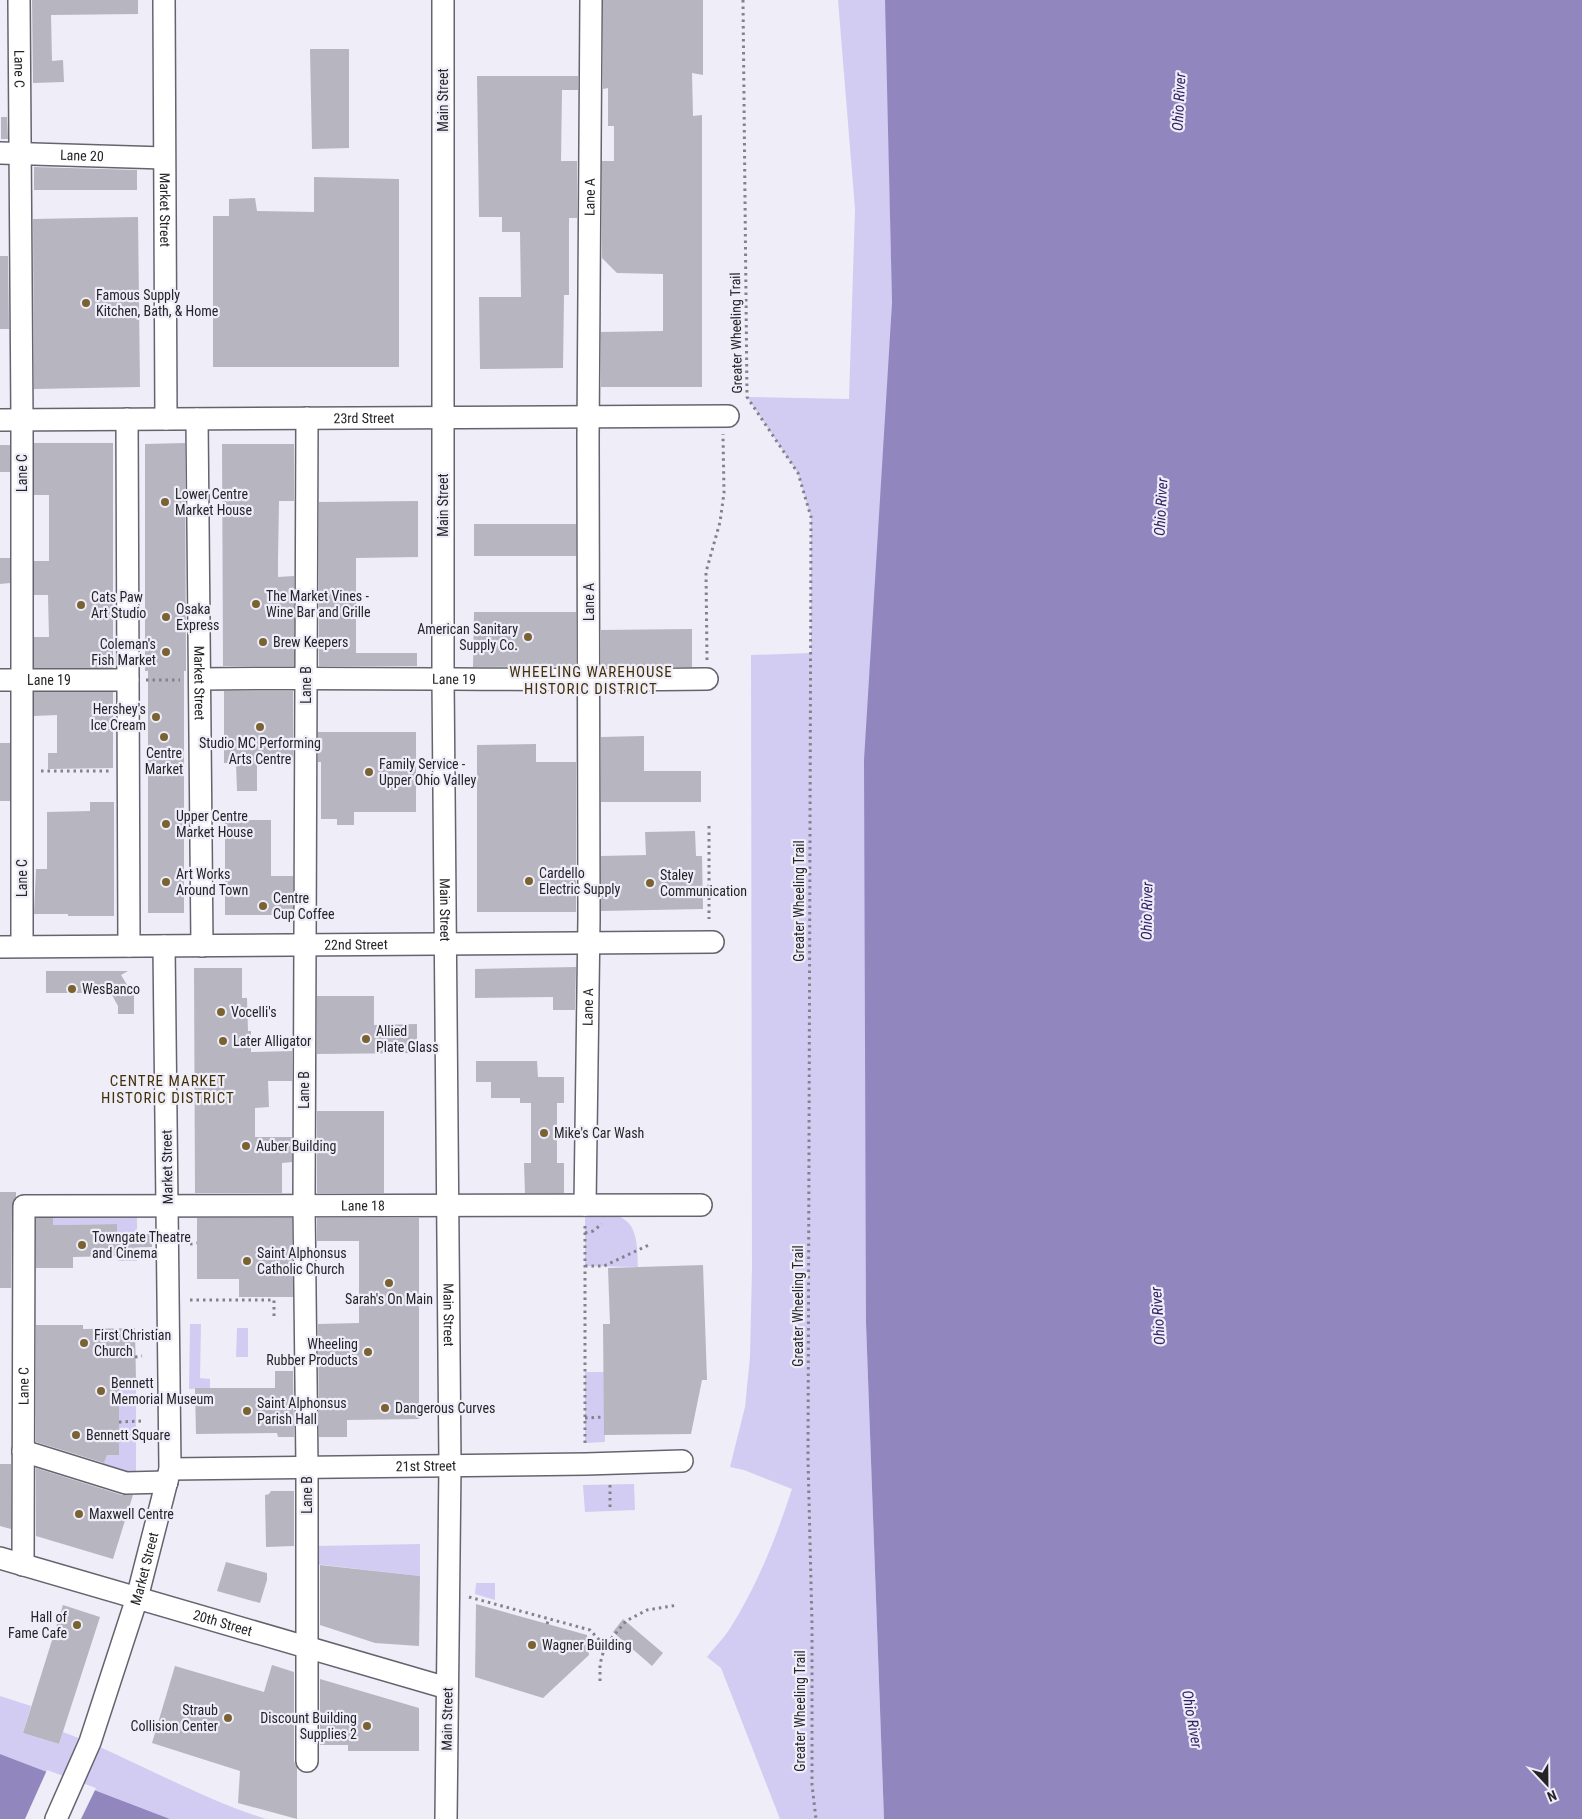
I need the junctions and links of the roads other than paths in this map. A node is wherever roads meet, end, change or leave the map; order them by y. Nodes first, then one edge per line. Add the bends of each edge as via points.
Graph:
1 (19, 0) edge
2 (164, 0) edge
3 (443, 0) edge
4 (591, 0) edge
5 (10, 153) edge
6 (164, 158) junction
7 (726, 416) road end
8 (589, 417) junction
9 (307, 418) junction
10 (443, 418) junction
11 (126, 419) junction
12 (166, 419) junction
13 (198, 419) junction
14 (0, 420) edge
15 (22, 420) junction
16 (443, 678) junction
17 (707, 678) road end
18 (200, 679) junction
19 (306, 679) junction
20 (0, 680) edge
21 (22, 680) junction
22 (128, 680) junction
23 (590, 680) junction
24 (713, 942) dead end
25 (589, 943) junction
26 (446, 944) junction
27 (305, 945) junction
28 (0, 946) edge
29 (22, 946) junction
30 (129, 946) junction
31 (164, 946) junction
32 (202, 946) junction
33 (448, 1204) junction
34 (167, 1205) junction
35 (304, 1205) junction
36 (585, 1205) junction
37 (701, 1205) dead end
38 (24, 1206) joint
39 (23, 1451) junction
40 (682, 1460) dead end
41 (450, 1466) junction
42 (307, 1468) junction
43 (168, 1476) junction
44 (0, 1558) edge
45 (23, 1565) junction
46 (137, 1598) junction
47 (307, 1647) junction
48 (447, 1688) junction
49 (307, 1761) dead end
50 (56, 1819) edge
51 (446, 1819) edge

1 - 5 street, Lane C
2 - 6 street, Market Street
3 - 10 street, Main Street
4 - 8 street, Lane A
5 - 6 street, Lane 20
5 - 15 street, Lane C
6 - 12 street, Market Street
7 - 8 street, 23rd Street
8 - 10 street, 23rd Street
8 - 23 street, Lane A
9 - 10 street, 23rd Street
9 - 13 street, 23rd Street
9 - 19 street, Lane B
10 - 16 street, Main Street
11 - 12 street, 23rd Street
11 - 15 street, 23rd Street
11 - 22 street
12 - 13 street, 23rd Street
13 - 18 street, Market Street
14 - 15 street, 23rd Street
15 - 21 street, Lane C
16 - 19 street, Lane 19
16 - 23 street, Lane 19
16 - 26 street, Main Street
17 - 23 street, Lane 19
18 - 19 street, Lane 19
18 - 32 street, Market Street
19 - 27 street, Lane B
20 - 21 street, Lane 19
21 - 22 street, Lane 19
21 - 29 street, Lane C
22 - 30 street
23 - 25 street, Lane A
24 - 25 street, 22nd Street
25 - 26 street, 22nd Street
25 - 36 street, Lane A
26 - 27 street, 22nd Street
26 - 33 street, Main Street
27 - 32 street, 22nd Street
27 - 35 street, Lane B
28 - 29 street, 22nd Street
29 - 30 street, 22nd Street
30 - 31 street, 22nd Street
31 - 32 street, 22nd Street
31 - 34 street, Market Street
33 - 35 street, Lane 18
33 - 36 street, Lane 18
33 - 41 street, Main Street
34 - 35 street, Lane 18
34 - 38 street, Lane 18
34 - 43 street, Market Street
35 - 42 street, Lane B
36 - 37 street, Lane 18
38 - 39 street, Lane C
39 - 43 street, 21st Street via 126,1483
39 - 45 street, Lane C
40 - 41 street, 21st Street
41 - 42 street, 21st Street
41 - 48 street, Main Street
42 - 43 street, 21st Street
42 - 47 street, Lane B
43 - 46 street, Market Street
44 - 45 street, 20th Street
45 - 46 street, 20th Street
46 - 47 street, 20th Street
46 - 50 street, Market Street via 90,1742
47 - 48 street, 20th Street
47 - 49 street, Lane B
48 - 51 street, Main Street

